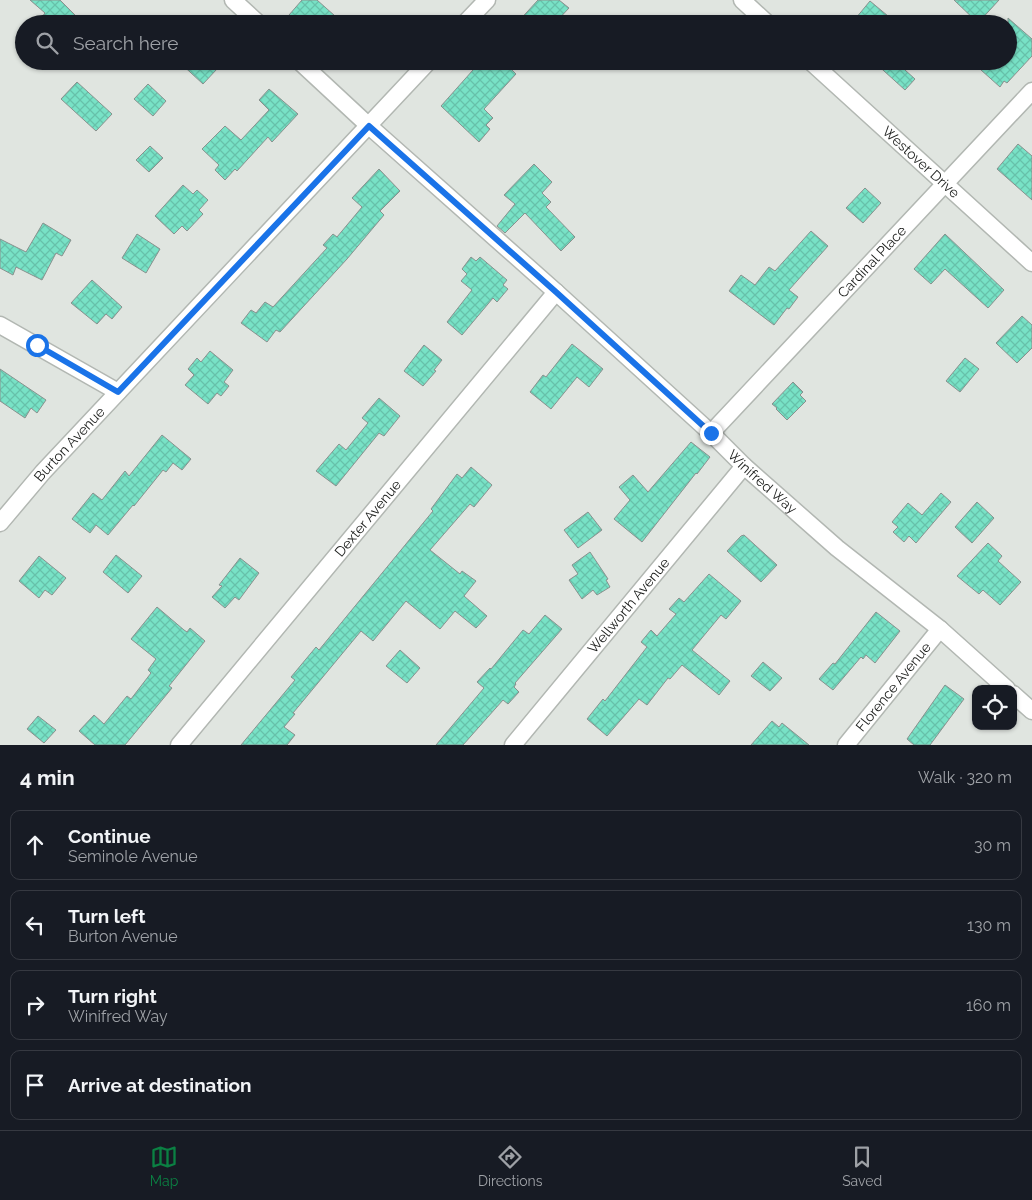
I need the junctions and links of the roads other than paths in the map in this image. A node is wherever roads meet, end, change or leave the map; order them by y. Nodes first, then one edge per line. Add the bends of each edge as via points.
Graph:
1 (233, 0) edge
2 (486, 0) edge
3 (742, 0) edge
4 (249, 15) edge
5 (472, 15) edge
6 (758, 15) edge
7 (309, 70) edge
8 (421, 70) edge
9 (820, 70) edge
10 (1032, 91) edge
11 (369, 126) junction
12 (945, 184) junction
13 (1032, 264) edge
14 (556, 292) junction
15 (0, 325) edge
16 (118, 392) junction
17 (711, 433) junction
18 (744, 466) junction
19 (0, 522) edge
20 (940, 629) junction
21 (1003, 685) edge
22 (1017, 698) edge
23 (1032, 711) edge
24 (179, 745) edge
25 (513, 745) edge
26 (846, 745) edge

1 - 4 street
2 - 5 street
3 - 6 street
7 - 11 street, Winifred Way
8 - 11 street, Burton Avenue
9 - 12 street, Westover Drive
10 - 12 street, Cardinal Place
11 - 14 street, Winifred Way
11 - 16 street, Burton Avenue
12 - 13 street, Westover Drive
12 - 17 street, Cardinal Place
14 - 17 street, Winifred Way
14 - 24 street, Dexter Avenue
15 - 16 street
16 - 19 street, Burton Avenue
17 - 18 street, Winifred Way
18 - 20 street, Winifred Way via 837,548
18 - 25 street, Wellworth Avenue
20 - 21 street, Winifred Way
20 - 26 street, Florence Avenue
22 - 23 street

